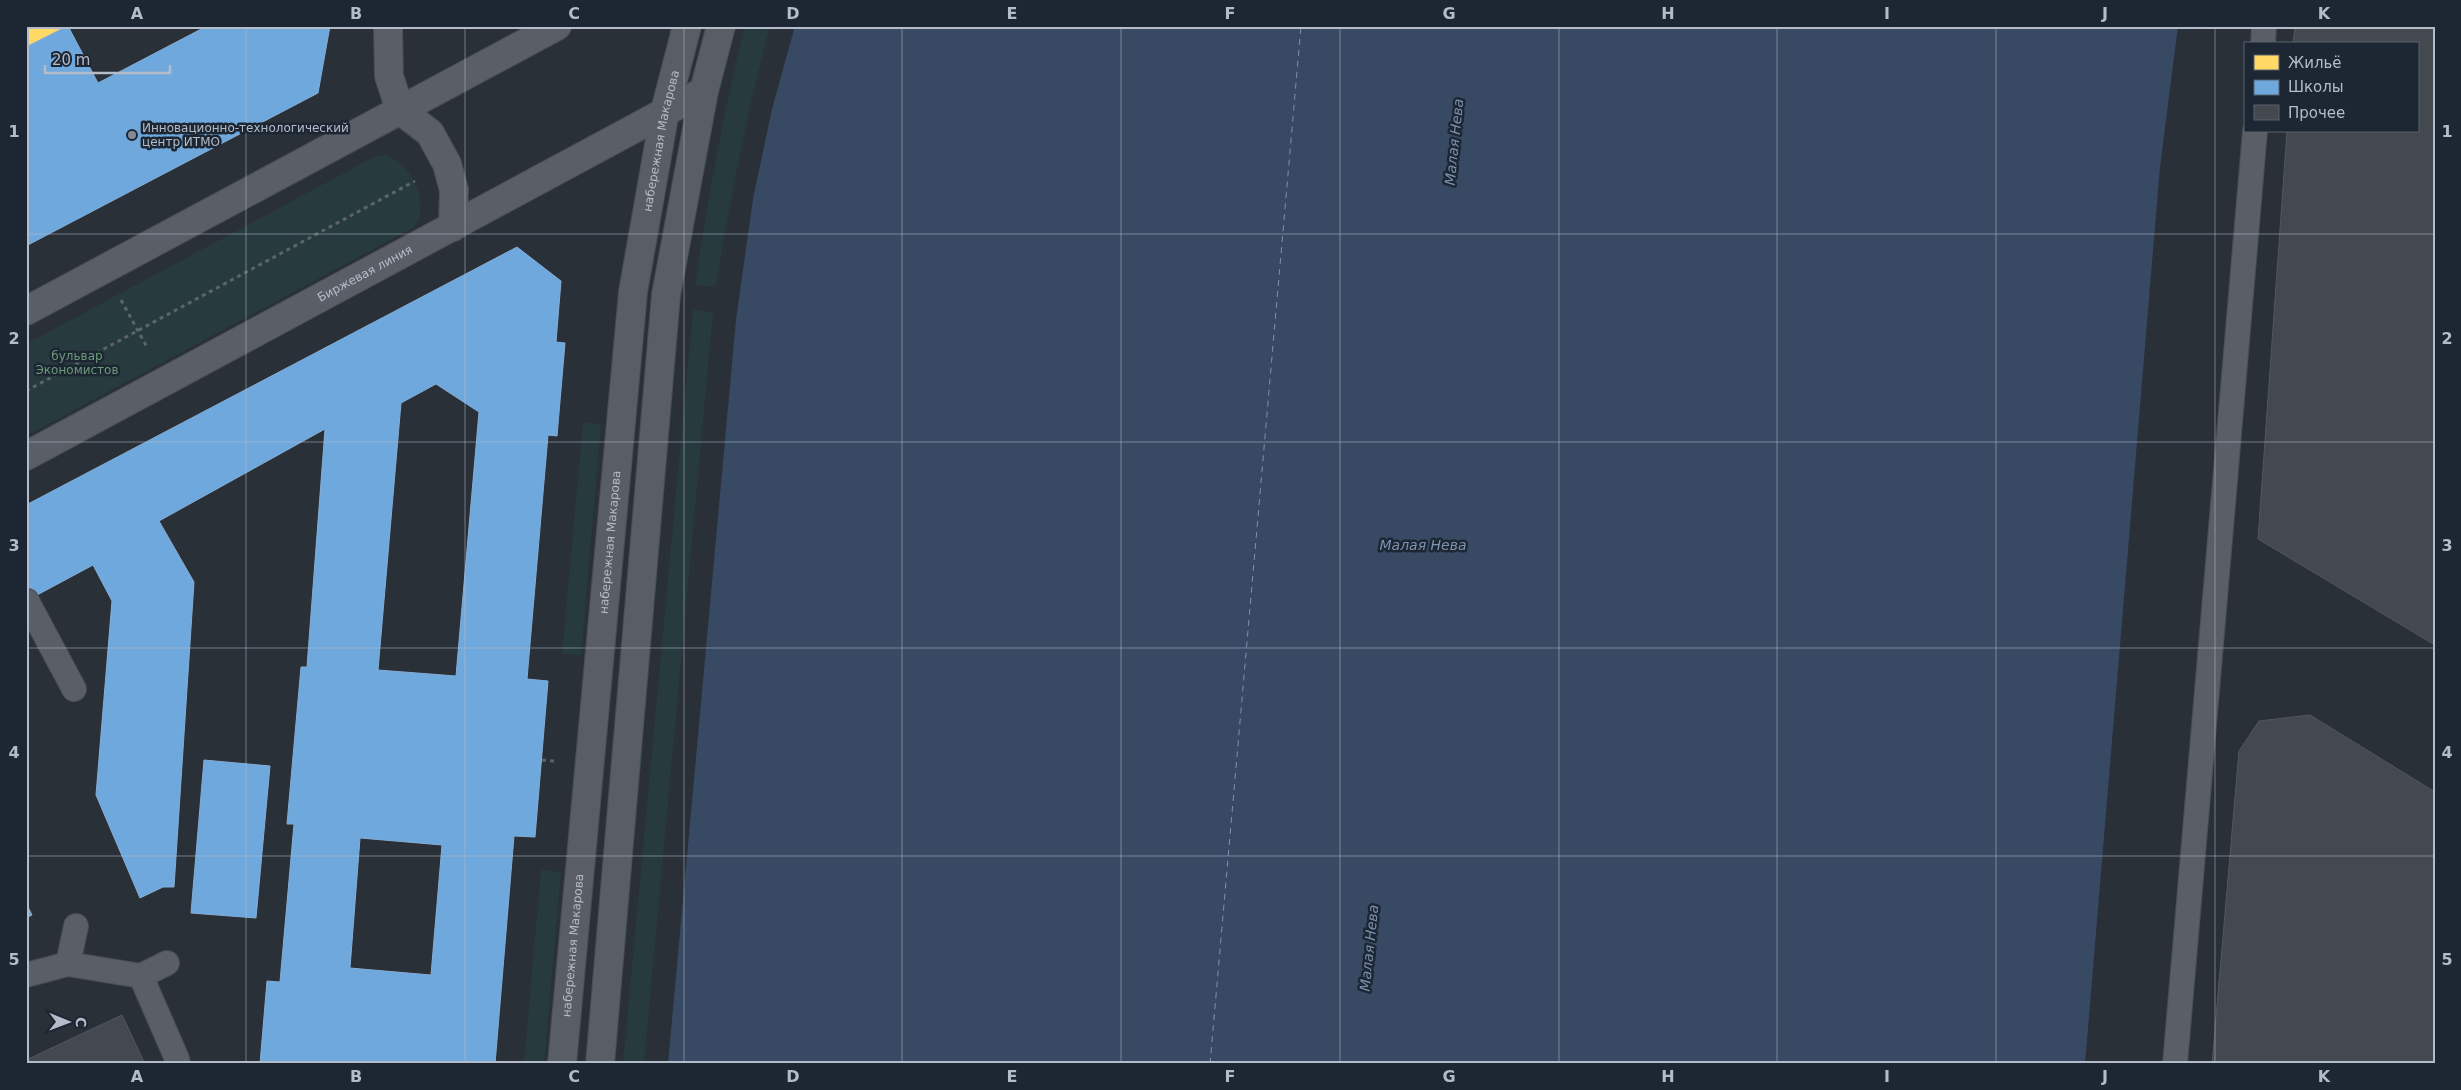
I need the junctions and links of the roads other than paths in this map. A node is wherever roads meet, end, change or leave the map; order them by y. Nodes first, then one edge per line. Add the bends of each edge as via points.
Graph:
1 (388, 26) edge
2 (557, 26) edge
3 (687, 26) edge
4 (721, 26) edge
5 (2264, 26) edge
6 (2263, 42) edge
7 (704, 91) junction
8 (400, 110) junction
9 (666, 111) junction
10 (2255, 132) edge
11 (453, 227) junction
12 (26, 311) edge
13 (26, 456) edge
14 (27, 601) edge
15 (74, 689) dead end
16 (76, 926) dead end
17 (166, 963) dead end
18 (68, 964) junction
19 (26, 975) edge
20 (141, 976) junction
21 (178, 1064) edge
22 (562, 1064) edge
23 (600, 1064) edge
24 (2175, 1064) edge

1 - 8 street via 389,76
2 - 8 street
3 - 9 main road, набережная Макарова
4 - 7 main road
5 - 6 lane
7 - 9 street, Биржевая линия
7 - 23 main road via 666,295
8 - 11 street via 430,133 447,164 454,190
8 - 12 street
9 - 11 street, Биржевая линия
9 - 22 main road, набережная Макарова via 633,292
10 - 24 lane
11 - 13 street, Биржевая линия
14 - 15 lane
16 - 18 lane
17 - 20 lane
18 - 19 lane
18 - 20 lane
20 - 21 lane

